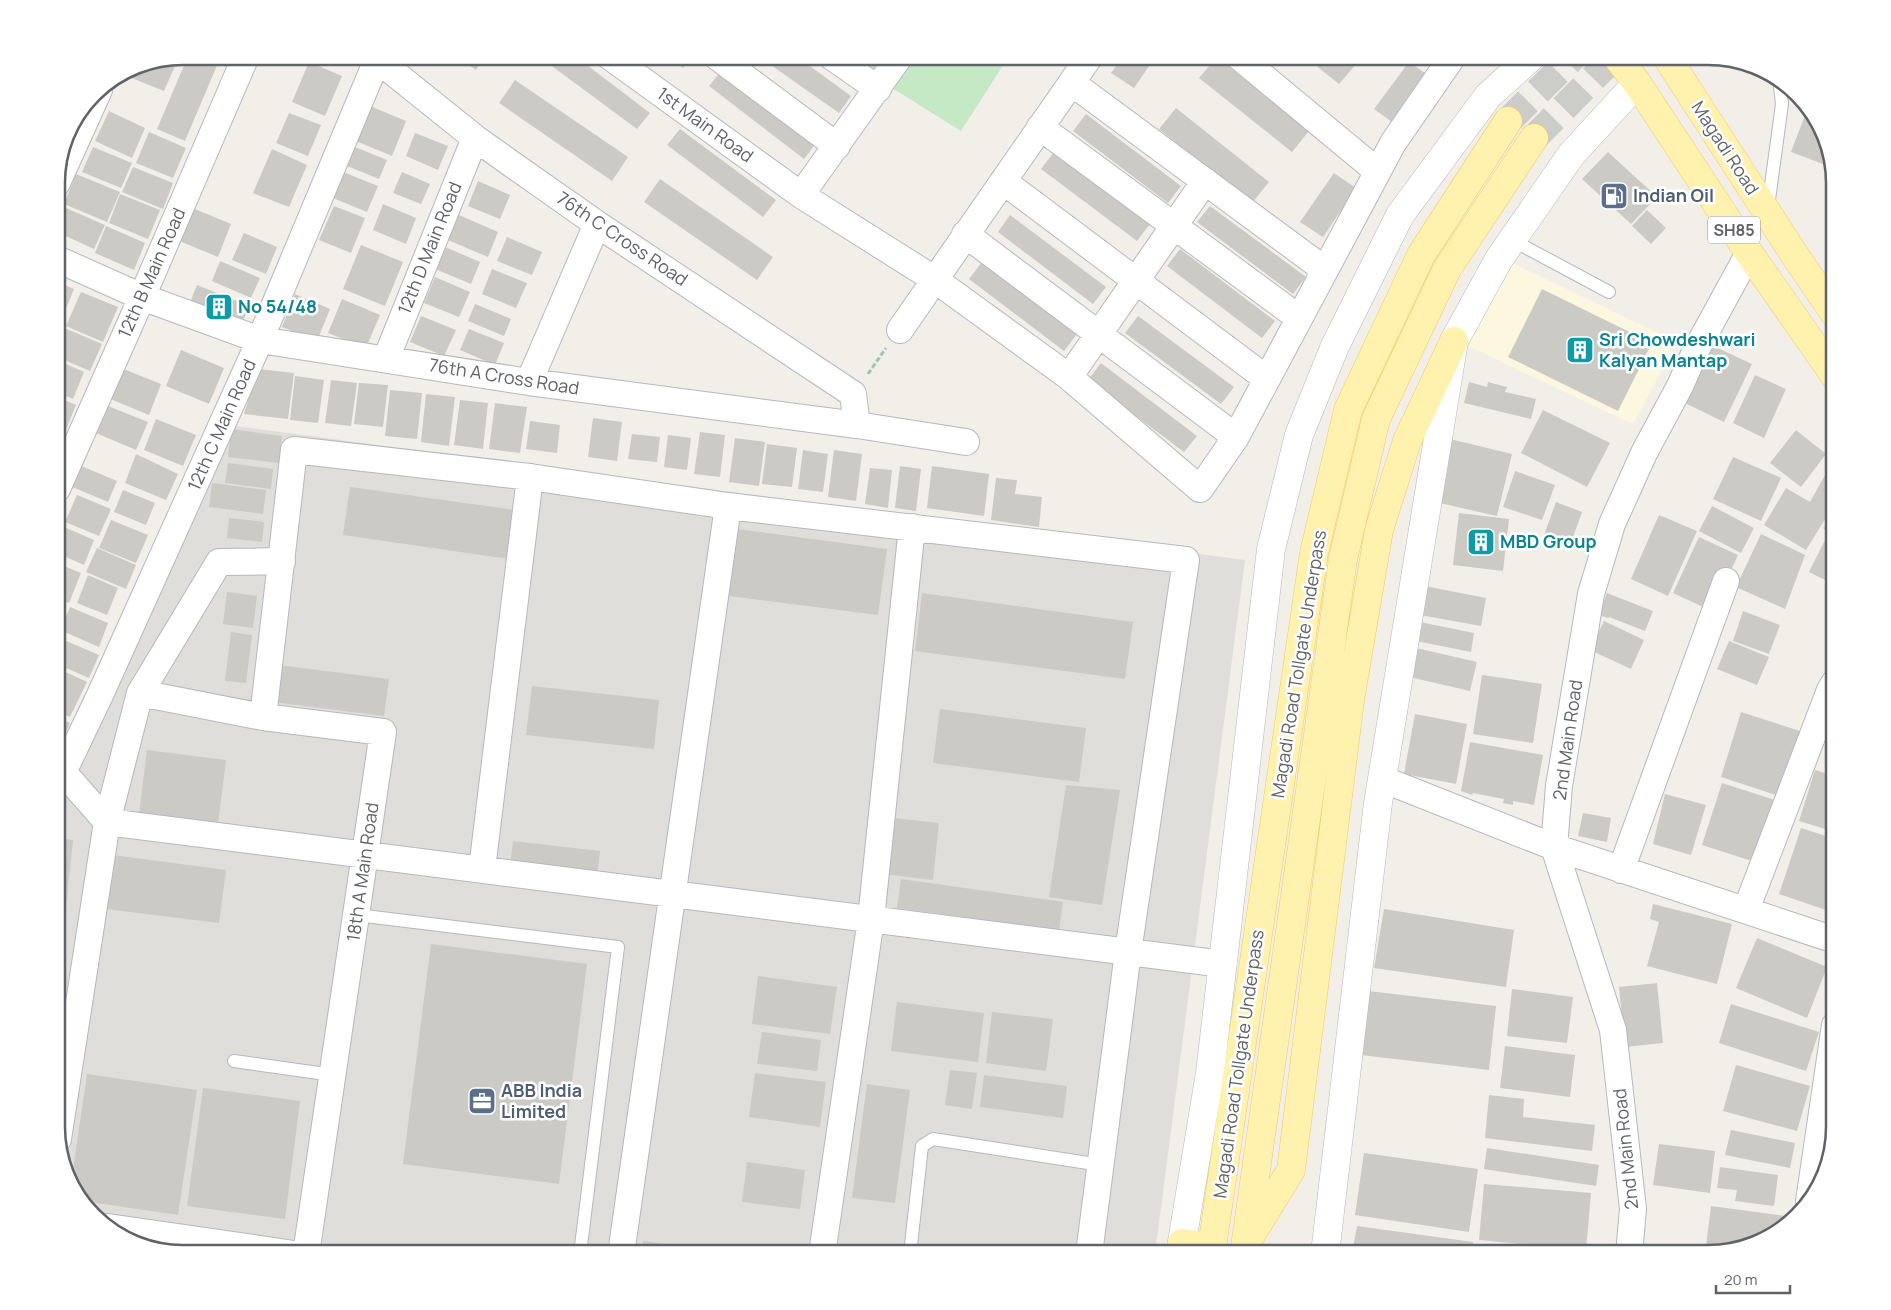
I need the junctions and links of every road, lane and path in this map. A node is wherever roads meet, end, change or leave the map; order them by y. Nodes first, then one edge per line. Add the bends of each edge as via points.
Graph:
1 (242, 65) edge
2 (372, 65) edge
3 (384, 65) edge
4 (621, 65) edge
5 (728, 65) edge
6 (845, 65) edge
7 (894, 65) edge
8 (1084, 65) edge
9 (1249, 65) edge
10 (1447, 65) edge
11 (1522, 65) edge
12 (1623, 65) edge
13 (1653, 65) edge
14 (1672, 65) edge
15 (1072, 83) junction
16 (1637, 83) junction
17 (878, 89) junction
18 (1780, 90) edge
19 (88, 113) edge
20 (1508, 121) tunnel mouth
21 (1040, 127) junction
22 (475, 138) junction
23 (1534, 138) tunnel mouth
24 (837, 146) junction
25 (68, 157) edge
26 (1377, 171) junction
27 (1003, 181) junction
28 (1205, 181) junction
29 (800, 195) junction
30 (1767, 213) junction
31 (597, 224) junction
32 (1174, 225) junction
33 (965, 234) junction
34 (1512, 240) junction
35 (1749, 253) junction
36 (65, 263) edge
37 (1324, 270) junction
38 (934, 279) junction
39 (1136, 281) junction
40 (1608, 292) dead end
41 (1826, 292) edge
42 (142, 297) junction
43 (1299, 318) junction
44 (900, 330) joint
45 (1098, 334) junction
46 (260, 340) junction
47 (1454, 341) junction
48 (386, 359) junction
49 (1826, 363) edge
50 (1068, 377) junction
51 (1267, 379) junction
52 (529, 382) junction
53 (852, 394) junction
54 (857, 425) junction
55 (1236, 437) junction
56 (966, 442) dead end
57 (65, 469) edge
58 (530, 477) junction
59 (728, 506) junction
60 (912, 528) junction
61 (282, 560) junction
62 (1726, 581) dead end
63 (140, 694) junction
64 (1826, 700) edge
65 (263, 717) junction
66 (65, 763) edge
67 (1382, 779) junction
68 (65, 781) edge
69 (107, 822) junction
70 (1554, 847) junction
71 (366, 855) junction
72 (482, 869) junction
73 (1621, 870) junction
74 (673, 894) junction
75 (1746, 910) junction
76 (356, 915) junction
77 (871, 919) junction
78 (1826, 937) edge
79 (1128, 952) junction
80 (1223, 964) junction
81 (234, 1061) dead end
82 (333, 1075) junction
83 (1826, 1088) edge
84 (65, 1094) edge
85 (1101, 1165) junction
86 (1813, 1181) edge
87 (125, 1229) edge
88 (232, 1245) edge
89 (307, 1245) edge
90 (581, 1245) edge
91 (622, 1245) edge
92 (823, 1245) edge
93 (911, 1245) edge
94 (1090, 1245) edge
95 (1181, 1245) edge
96 (1212, 1245) edge
97 (1245, 1245) edge
98 (1246, 1245) edge
99 (1326, 1245) edge
100 (1631, 1245) edge

1 - 42 street, 12th B Main Road
2 - 46 street, 12th C Main Road
3 - 22 street, 76th C Cross Road
4 - 29 street, 1st Main Road
5 - 24 street
6 - 17 street
7 - 17 street
8 - 15 street
9 - 26 street
10 - 26 street via 1392,142
11 - 80 street via 1488,96 1400,215 1334,346 1299,435 1270,549
12 - 16 main road, SH85
13 - 16 main road
14 - 30 main road, Magadi Road / SH85
15 - 21 street
15 - 28 street
16 - 34 street via 1571,155
16 - 35 main road, SH85
17 - 24 street
18 - 30 lane via 1782,104
19 - 25 street
20 - 96 main road, Magadi Road Tollgate Underpass via 1421,255 1348,410 1314,554
21 - 27 street
21 - 32 street
22 - 31 street, 76th C Cross Road
22 - 48 street, 12th D Main Road
23 - 97 main road, Magadi Road Tollgate Underpass via 1447,270 1376,419 1344,559
24 - 29 street
26 - 37 street
27 - 33 street
27 - 39 street
28 - 32 street
28 - 37 street
29 - 38 street, 1st Main Road
30 - 41 main road, Magadi Road / SH85
31 - 52 street
31 - 53 street, 76th C Cross Road
32 - 39 street
32 - 43 street
33 - 38 street
33 - 45 street
34 - 40 lane
34 - 47 street
35 - 49 main road, SH85
35 - 70 street, 2nd Main Road via 1696,350 1612,524 1591,594 1559,786
36 - 42 street, 76th A Cross Road
37 - 43 street
38 - 44 street
38 - 50 street, 1st Main Road
39 - 45 street
39 - 51 street
42 - 46 street, 76th A Cross Road
42 - 57 street, 12th B Main Road
43 - 51 street
44 - 53 path
45 - 50 street
45 - 55 street
46 - 48 street, 76th A Cross Road
46 - 66 street, 12th C Main Road via 100,695
47 - 67 street
47 - 98 main road via 1407,441 1379,530 1350,700 1291,1170
48 - 52 street, 76th A Cross Road
50 - 55 street, 1st Main Road via 1200,489
51 - 55 street
52 - 54 street, 76th A Cross Road
53 - 54 street
54 - 56 street, 76th A Cross Road
58 - 59 street
58 - 61 street via 294,450
58 - 72 street
59 - 60 street
59 - 74 street
60 - 77 street
60 - 79 street via 1186,560
61 - 63 street via 220,562
61 - 65 street
62 - 73 street
63 - 65 street, 18th A Main Road
63 - 69 street
64 - 75 street
65 - 71 street, 18th A Main Road via 383,732
67 - 70 street
67 - 99 street
68 - 69 street
69 - 71 street
69 - 84 street
70 - 73 street
70 - 100 street, 2nd Main Road via 1614,1030 1633,1209
71 - 72 street
71 - 76 street, 18th A Main Road
72 - 74 street
73 - 75 street
74 - 77 street
74 - 91 street
75 - 78 street
76 - 82 street, 18th A Main Road
76 - 90 lane via 618,947
77 - 79 street
77 - 92 street
79 - 80 street
79 - 85 street
80 - 95 street via 1210,1073
81 - 82 lane
82 - 89 street, 18th A Main Road
83 - 86 street
85 - 93 lane via 933,1139 922,1146
85 - 94 street
87 - 88 street

